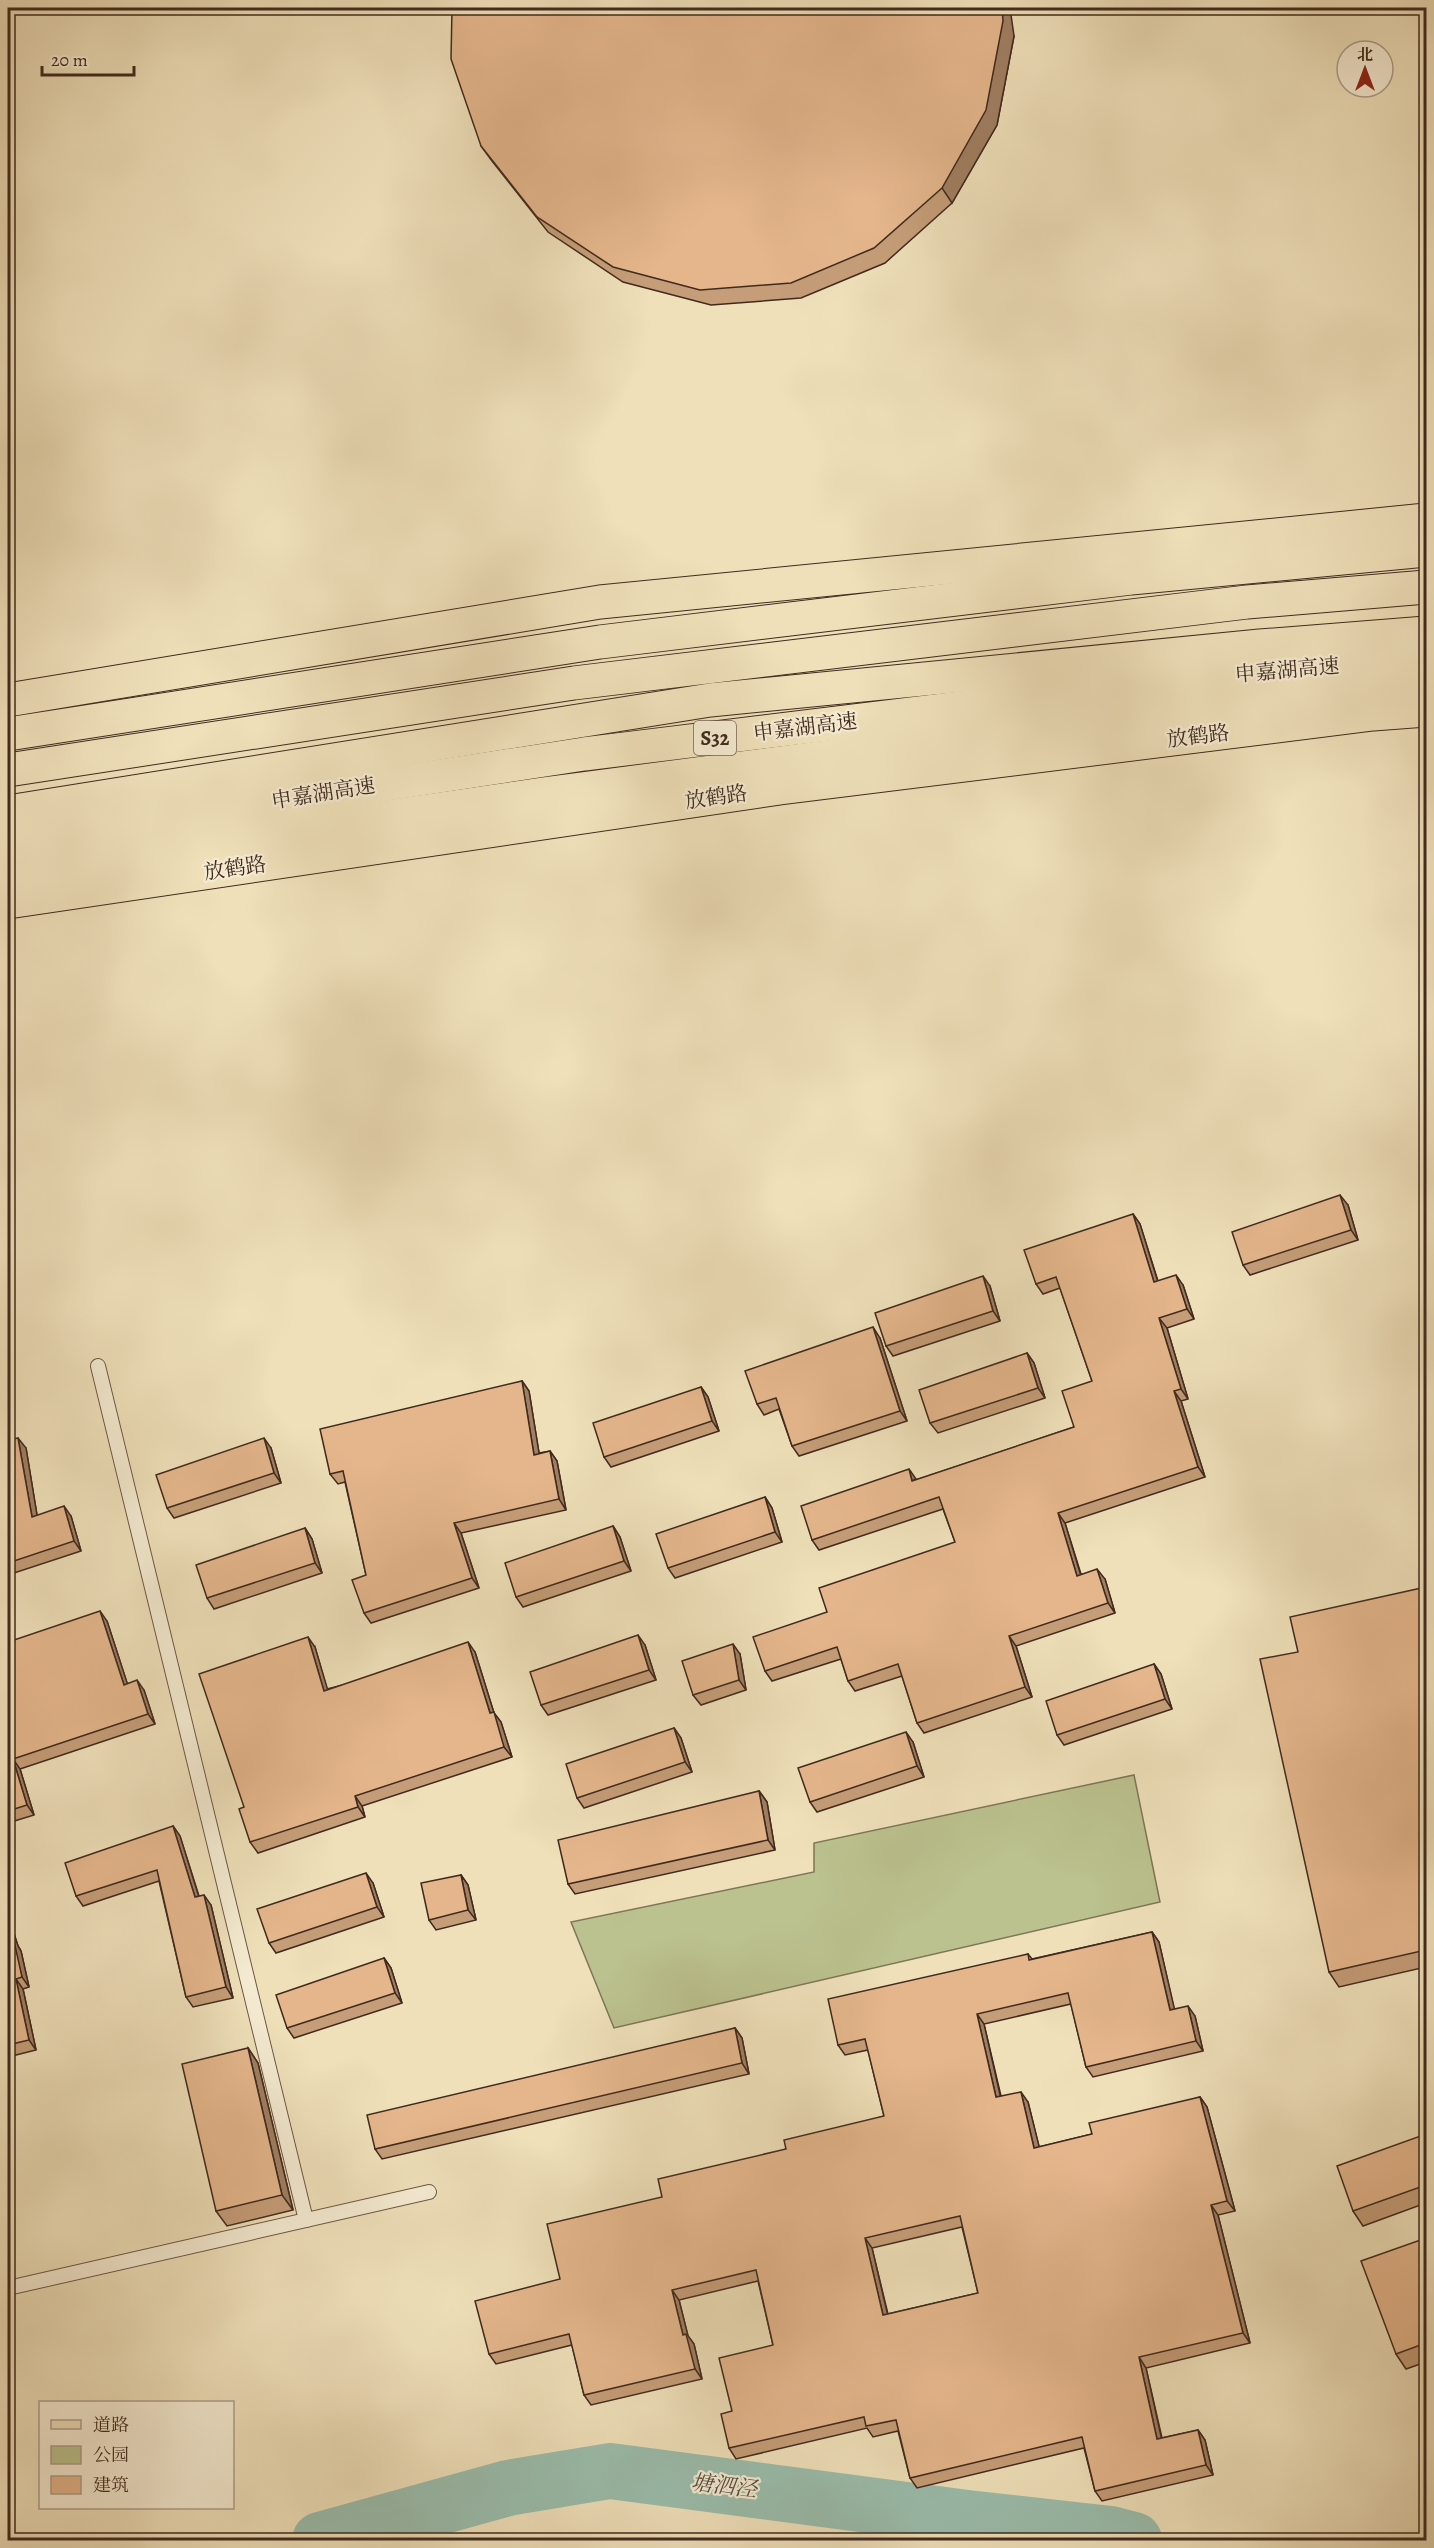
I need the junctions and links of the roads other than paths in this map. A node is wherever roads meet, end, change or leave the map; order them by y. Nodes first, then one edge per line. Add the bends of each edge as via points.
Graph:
1 (1426, 520) edge
2 (1426, 550) edge
3 (1426, 580) edge
4 (1426, 587) edge
5 (1426, 633) edge
6 (1426, 659) edge
7 (1426, 684) edge
8 (8, 700) edge
9 (1426, 710) edge
10 (8, 734) edge
11 (8, 761) edge
12 (8, 770) edge
13 (8, 812) edge
14 (8, 842) edge
15 (8, 872) edge
16 (8, 902) edge
17 (98, 1366) dead end
18 (429, 2192) dead end
19 (306, 2220) junction
20 (8, 2288) edge

1 - 8 main road via 600,602
2 - 10 main road via 1131,578 656,634
3 - 11 main road via 1333,586 958,628
4 - 12 main road via 1247,602 574,683
5 - 13 main road via 710,700
6 - 14 main road, 申嘉湖高速 / S32 via 1254,672 584,753
7 - 15 main road via 543,794
9 - 16 main road, 放鹤路 via 780,788
17 - 19 lane
18 - 19 lane
19 - 20 lane

